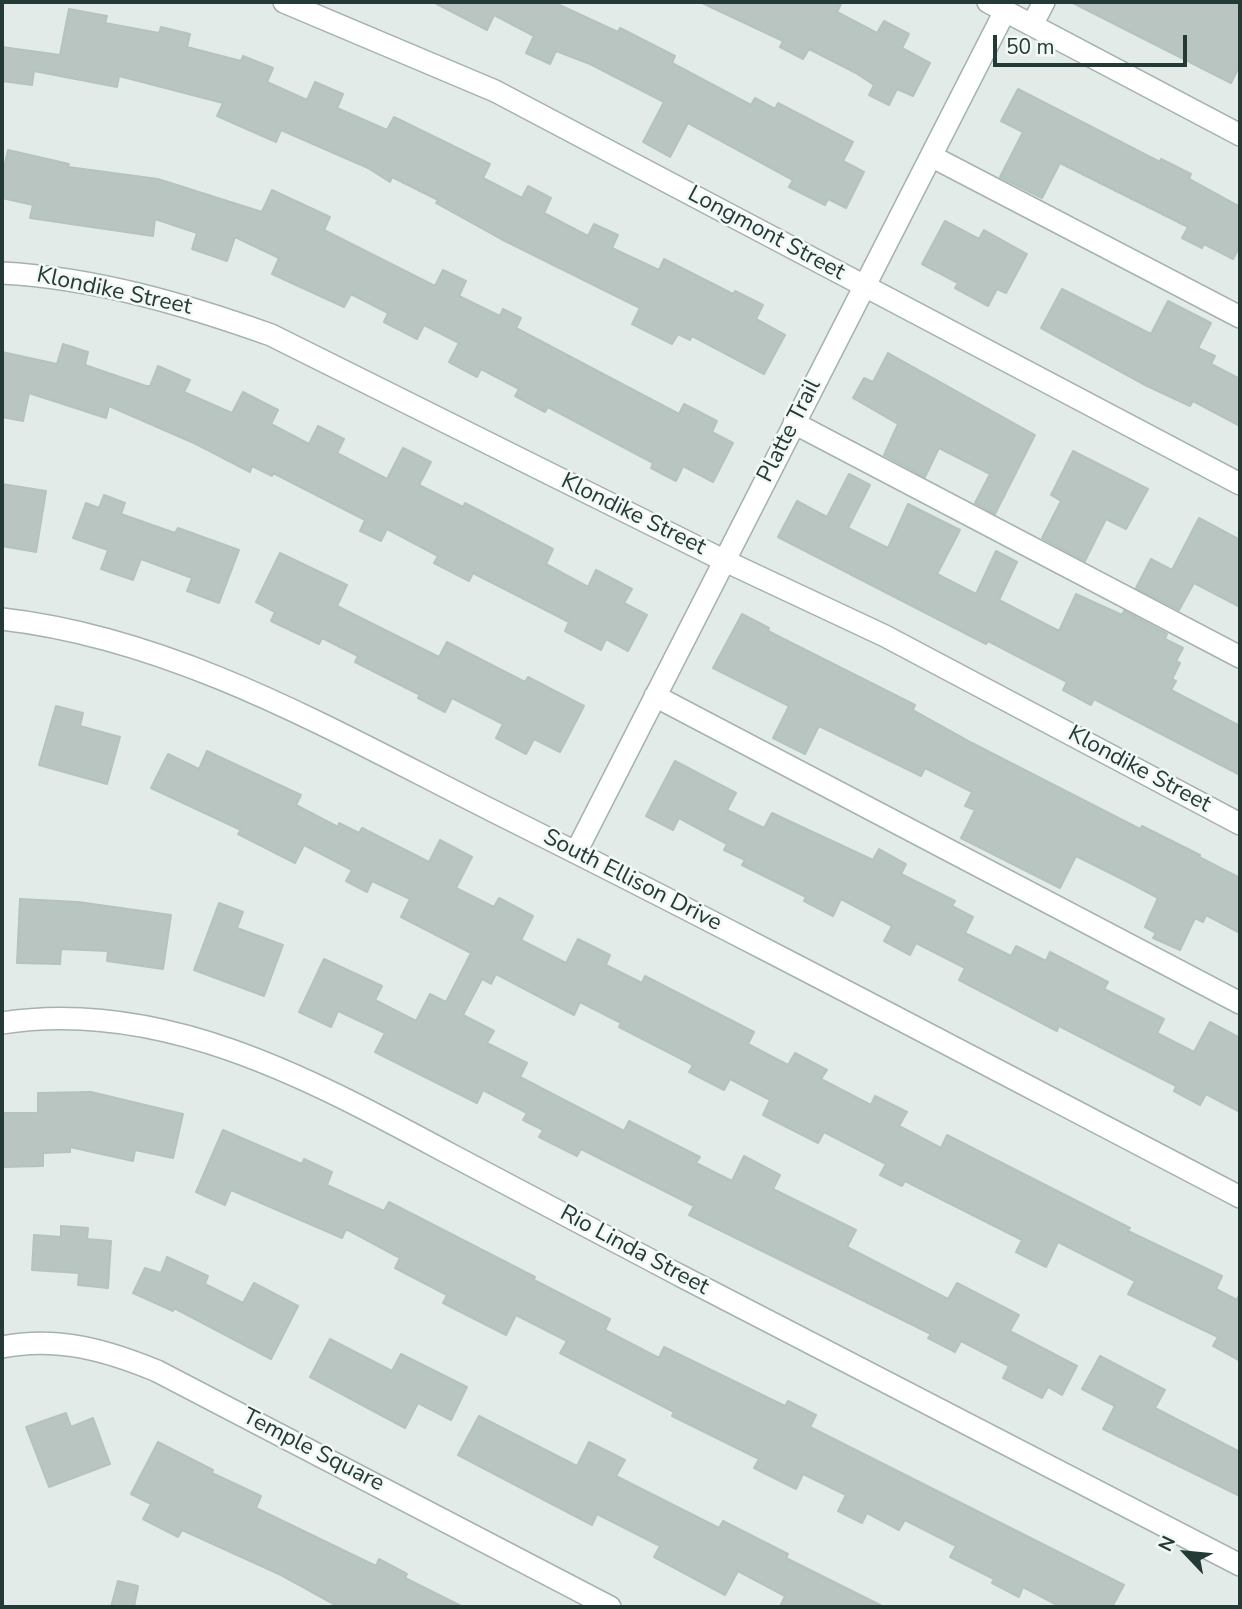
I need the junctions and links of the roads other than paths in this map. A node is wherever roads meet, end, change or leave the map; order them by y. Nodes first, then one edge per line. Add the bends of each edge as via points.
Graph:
1 (284, 2) edge
2 (1044, 2) edge
3 (997, 6) edge
4 (1032, 24) junction
5 (1240, 135) edge
6 (931, 156) junction
7 (2, 273) edge
8 (864, 286) junction
9 (1240, 317) edge
10 (794, 424) junction
11 (1240, 484) edge
12 (723, 560) junction
13 (2, 618) edge
14 (1240, 657) edge
15 (655, 696) junction
16 (1240, 824) edge
17 (576, 852) junction
18 (1240, 1003) edge
19 (2, 1023) edge
20 (1240, 1198) edge
21 (2, 1347) edge
22 (1240, 1565) edge
23 (610, 1607) edge

1 - 8 street, Longmont Street via 495,91
2 - 4 street
3 - 4 street
3 - 6 street, Platte Trail
4 - 5 street
6 - 8 street, Platte Trail
6 - 9 street
7 - 12 street, Klondike Street via 126,290 196,308 271,335
8 - 10 street, Platte Trail
8 - 11 street, Longmont Street
10 - 12 street, Platte Trail
10 - 14 street
12 - 15 street, Platte Trail
12 - 16 street, Klondike Street via 885,636
13 - 17 street, South Ellison Drive via 97,637 170,659 282,705
15 - 17 street, Platte Trail
15 - 18 street
17 - 20 street, South Ellison Drive
19 - 22 street, Rio Linda Street via 87,1020 145,1027 215,1045 321,1085
21 - 23 street, Temple Square via 62,1342 118,1355 157,1371

